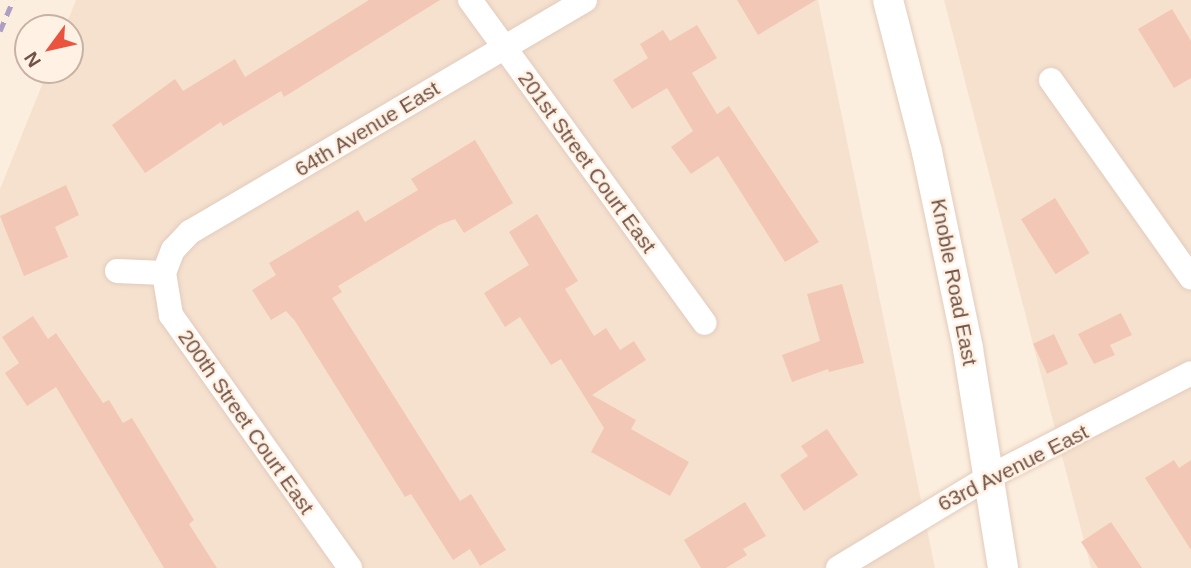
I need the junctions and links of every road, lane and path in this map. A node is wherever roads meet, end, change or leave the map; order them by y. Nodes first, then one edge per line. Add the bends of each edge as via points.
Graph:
1 (471, 0) edge
2 (586, 0) edge
3 (888, 0) edge
4 (504, 48) junction
5 (1051, 80) dead end
6 (117, 271) dead end
7 (164, 273) junction
8 (1191, 278) edge
9 (705, 323) dead end
10 (1191, 373) edge
11 (989, 477) junction
12 (350, 568) edge
13 (838, 568) edge
14 (1003, 568) edge

1 - 4 street, 201st Street Court East
2 - 4 street, 64th Avenue East
3 - 11 street, Knoble Road East via 930,165
4 - 7 street, 64th Avenue East via 190,232 173,250
4 - 9 street, 201st Street Court East
5 - 8 street
6 - 7 street
7 - 12 street, 200th Street Court East via 171,315
10 - 11 street, 63rd Avenue East
11 - 13 street, 63rd Avenue East
11 - 14 street, Knoble Road East

